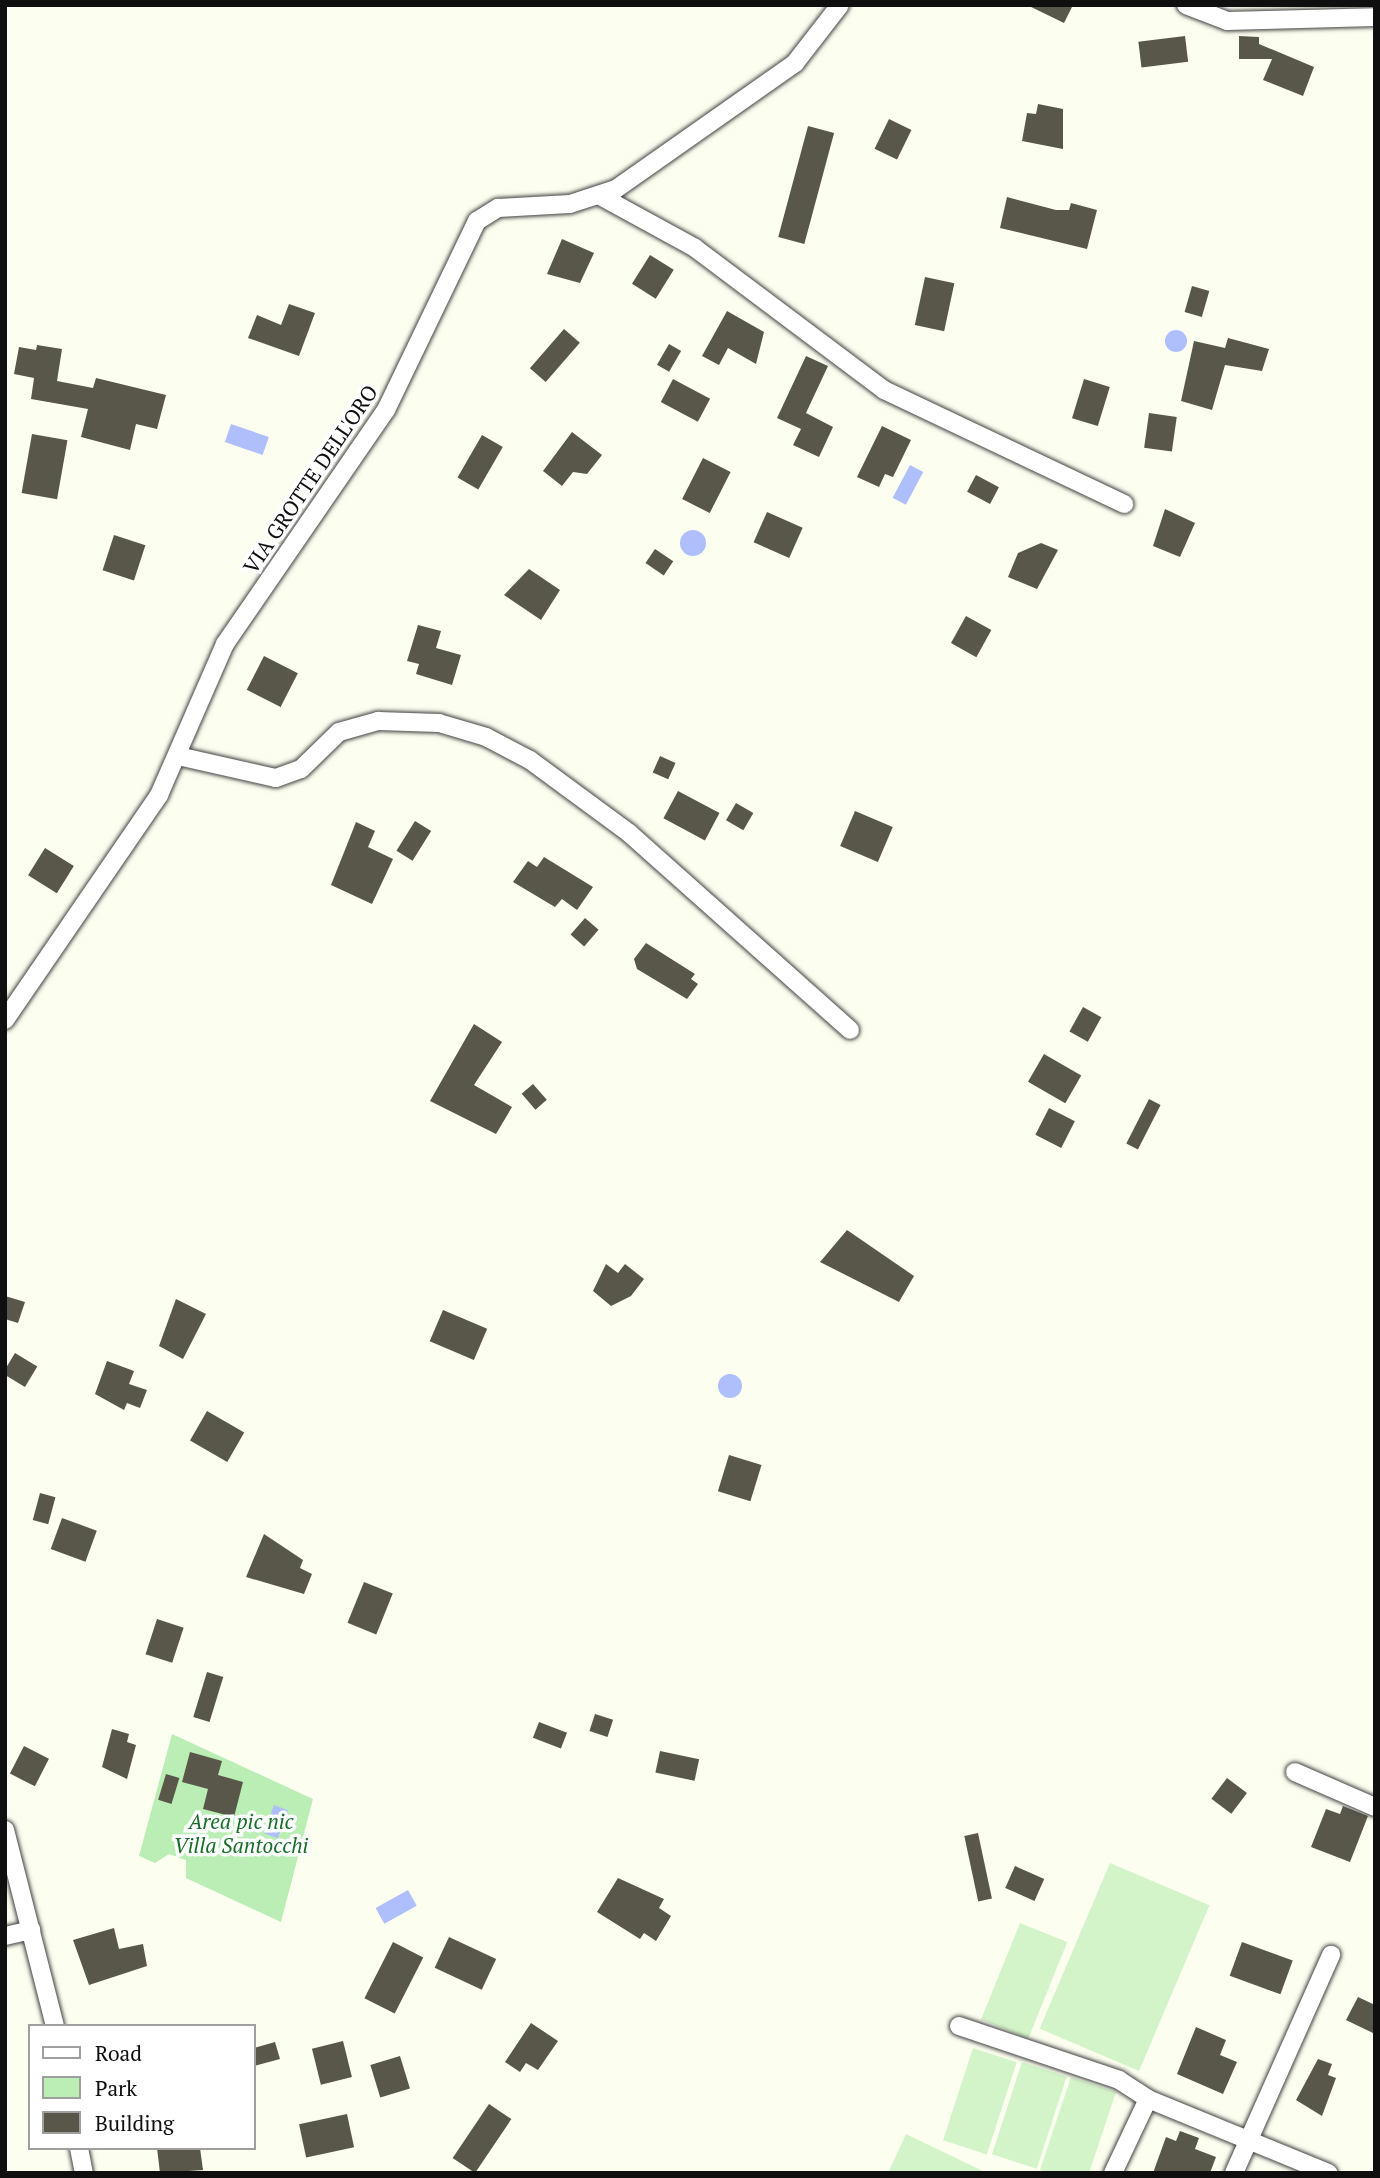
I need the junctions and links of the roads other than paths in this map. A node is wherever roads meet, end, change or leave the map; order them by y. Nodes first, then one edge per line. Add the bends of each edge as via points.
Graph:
1 (840, 5) edge
2 (1186, 5) edge
3 (1375, 17) edge
4 (602, 197) junction
5 (1124, 504) dead end
6 (178, 756) junction
7 (5, 1020) edge
8 (850, 1030) dead end
9 (1295, 1772) dead end
10 (1375, 1807) edge
11 (5, 1830) edge
12 (31, 1930) junction
13 (5, 1936) edge
14 (1331, 1955) dead end
15 (54, 2024) edge
16 (959, 2025) dead end
17 (1148, 2099) junction
18 (1247, 2141) junction
19 (79, 2150) edge
20 (84, 2173) edge
21 (1113, 2173) edge
22 (1234, 2173) edge
23 (1328, 2173) edge

1 - 4 street, VIA GROTTE DELL'ORO via 795,63
2 - 3 street via 1227,21
4 - 5 street via 695,248 884,390
4 - 6 street, VIA GROTTE DELL'ORO via 498,208 477,220 386,410 217,657
6 - 7 street, VIA GROTTE DELL'ORO via 159,795
6 - 8 street via 276,778 301,769 339,732 378,721 439,723 486,737 530,760 629,833
9 - 10 street
11 - 12 street
12 - 13 street
12 - 15 street
14 - 18 street
16 - 17 street via 1119,2080
17 - 18 street
17 - 21 street
18 - 22 street
18 - 23 street
19 - 20 street

